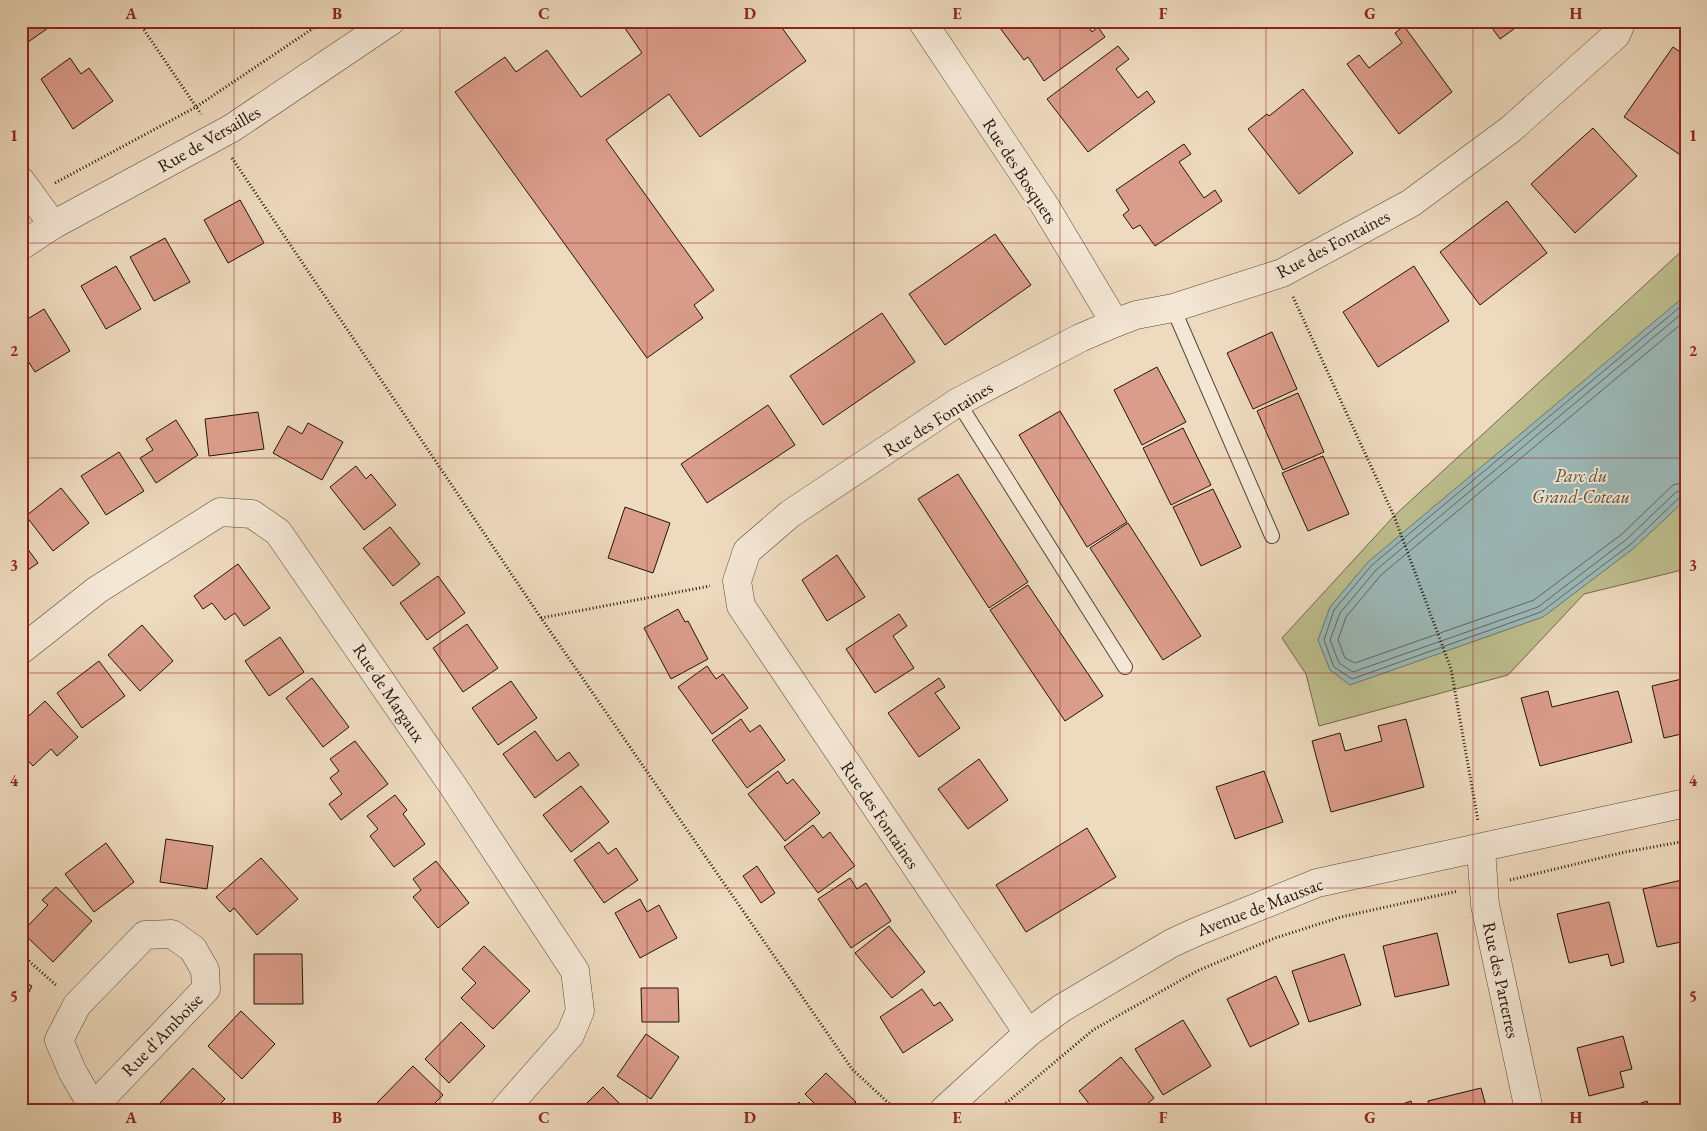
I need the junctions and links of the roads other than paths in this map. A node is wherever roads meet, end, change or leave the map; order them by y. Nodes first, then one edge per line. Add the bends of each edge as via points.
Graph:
1 (922, 21) edge
2 (1622, 21) edge
3 (382, 24) edge
4 (21, 181) edge
5 (53, 225) junction
6 (21, 246) edge
7 (1173, 308) junction
8 (1115, 323) junction
9 (958, 402) junction
10 (1272, 536) dead end
11 (21, 650) edge
12 (1125, 667) dead end
13 (1686, 803) edge
14 (1482, 849) junction
15 (1028, 1033) junction
16 (94, 1109) edge
17 (504, 1110) edge
18 (944, 1110) edge
19 (1529, 1110) edge

1 - 8 street, Rue des Bosquets via 1045,206
2 - 7 street, Rue des Fontaines via 1616,35 1496,141 1411,203 1282,274
3 - 5 street, Rue de Versailles via 224,132
4 - 5 street
5 - 6 street, Rue de Versailles
7 - 8 street, Rue des Fontaines
7 - 10 lane
8 - 9 street, Rue des Fontaines
9 - 12 lane
9 - 15 street, Rue des Fontaines via 790,514 747,551 737,581 741,606
11 - 17 street, Rue de Margaux via 97,590 220,512 252,514 278,532 453,786 575,971 580,1011 570,1035
13 - 14 street, Avenue de Maussac
14 - 15 street, Avenue de Maussac via 1317,883 1196,932 1103,982
14 - 19 street, Rue des Parterres via 1485,905
15 - 18 street, Avenue de Maussac
16 - 16 street, Rue d'Amboise via 206,990 205,970 193,949 172,934 145,935 77,1005 59,1040

